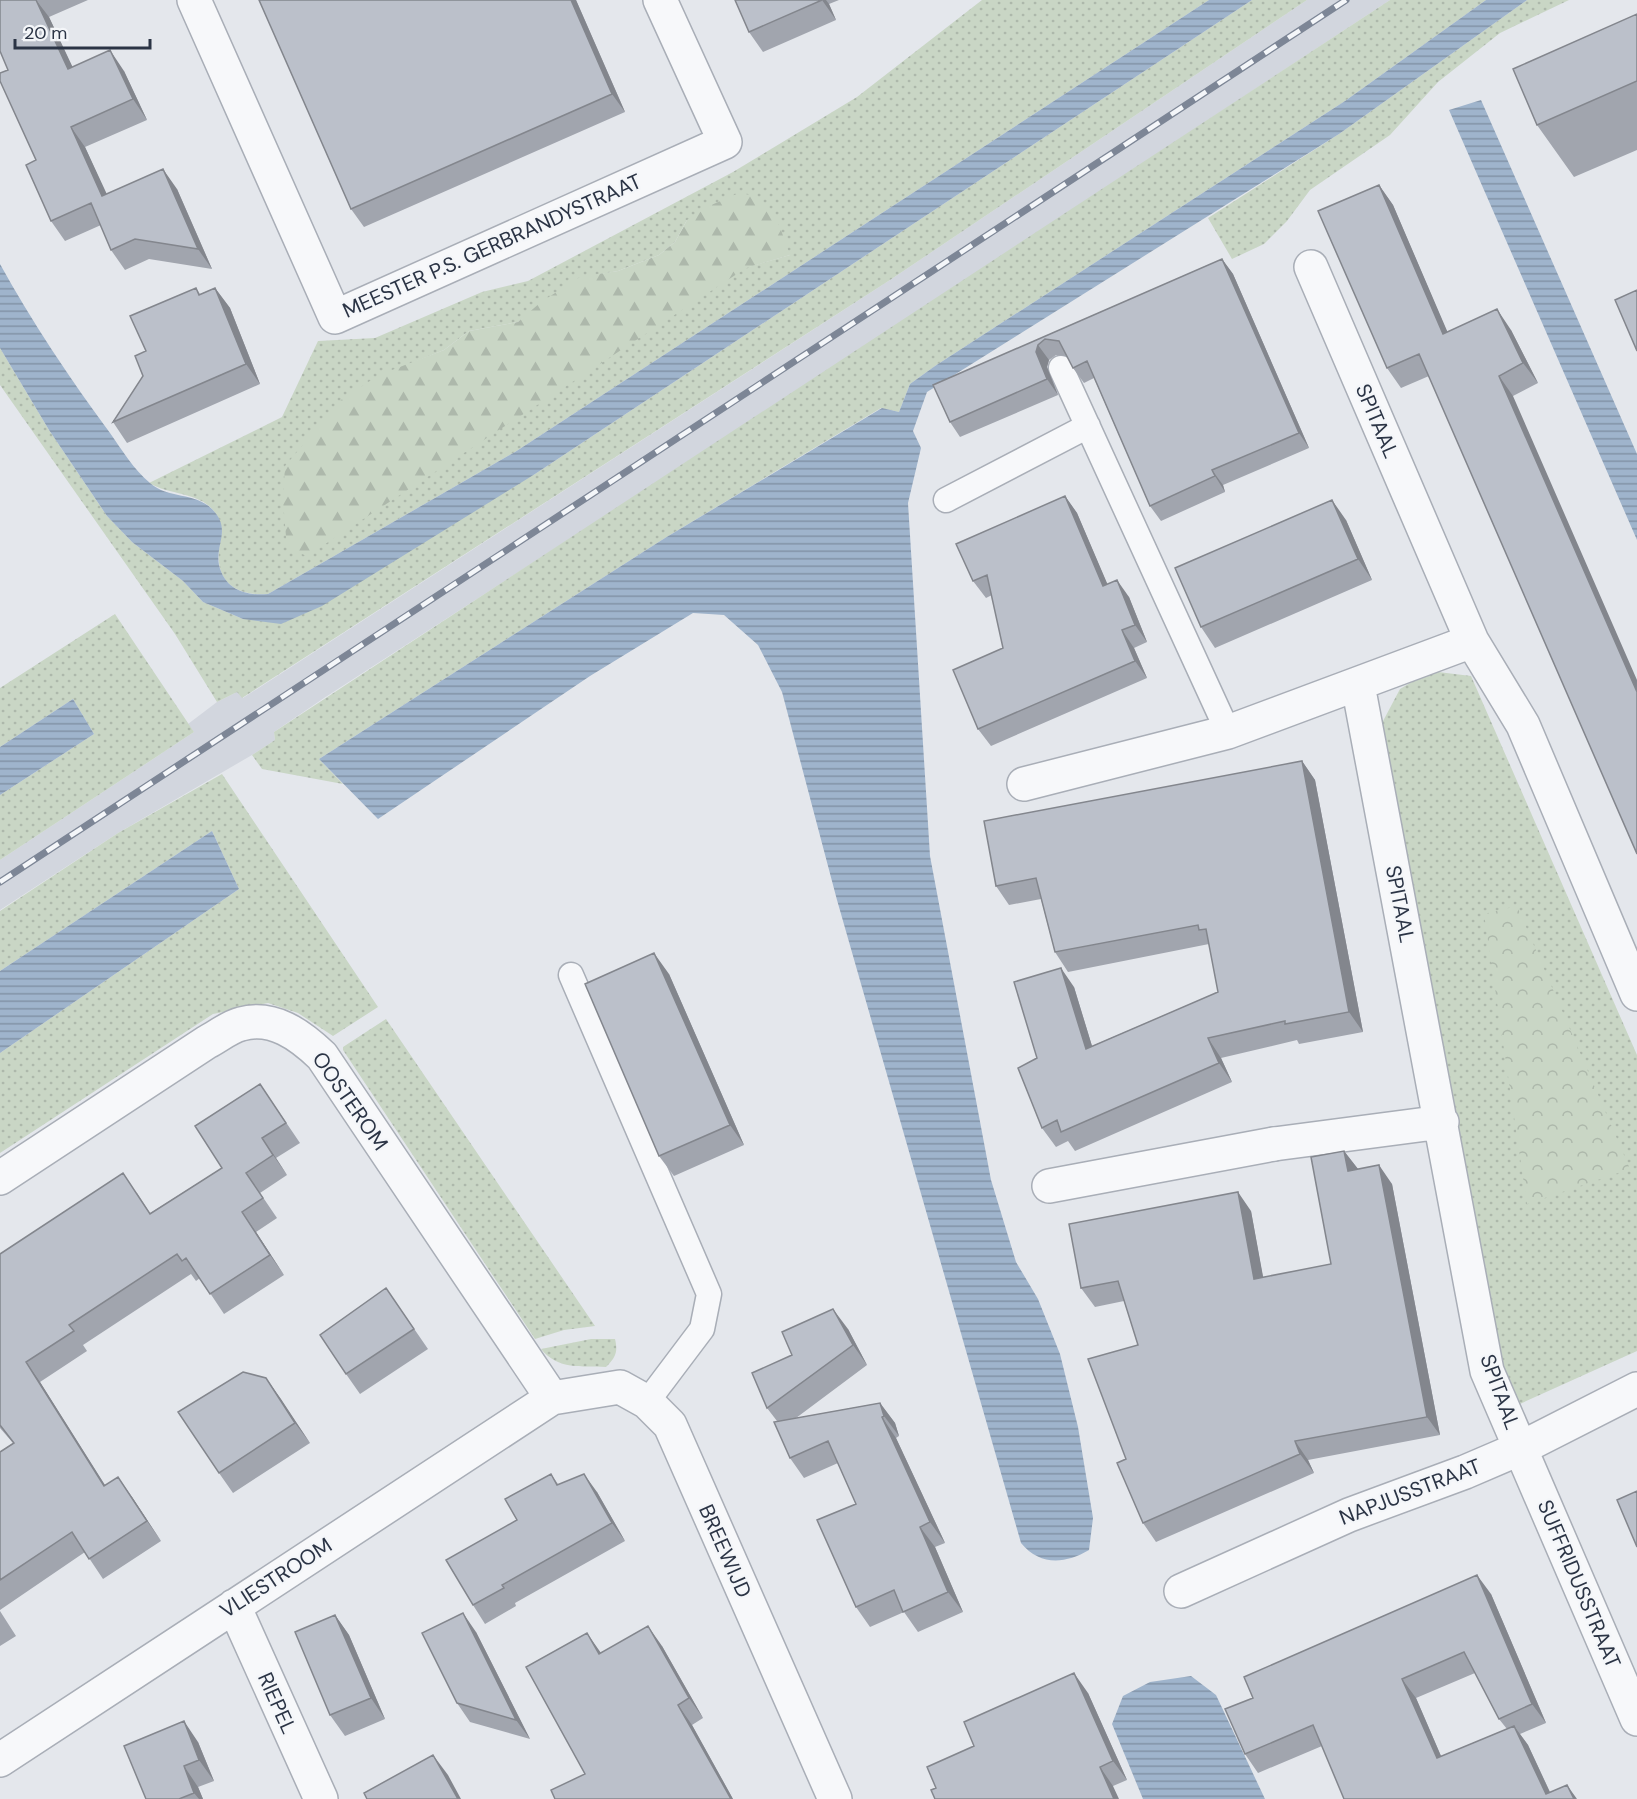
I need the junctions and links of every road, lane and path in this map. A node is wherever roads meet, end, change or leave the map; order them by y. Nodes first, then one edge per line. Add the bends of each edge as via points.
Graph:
1 (194, 0) edge
2 (660, 0) edge
3 (1311, 267) dead end
4 (1061, 368) dead end
5 (1088, 426) junction
6 (946, 500) dead end
7 (1472, 641) junction
8 (1358, 685) junction
9 (1228, 732) junction
10 (1024, 784) dead end
11 (571, 975) dead end
12 (1637, 994) edge
13 (1442, 1122) junction
14 (0, 1178) edge
15 (1049, 1186) dead end
16 (1637, 1389) edge
17 (552, 1398) junction
18 (647, 1402) junction
19 (1521, 1448) junction
20 (1181, 1591) dead end
21 (234, 1606) junction
22 (1637, 1719) edge
23 (0, 1760) edge
24 (321, 1799) edge
25 (835, 1799) edge

1 - 2 street, MEESTER P.S. GERBRANDYSTRAAT via 335,317 725,142
3 - 7 street, SPITAAL
4 - 5 lane
5 - 6 lane
5 - 9 lane
7 - 8 street
7 - 12 street, SPITAAL via 1523,725
8 - 9 street
8 - 13 street, SPITAAL
9 - 10 street
11 - 18 lane via 709,1294 702,1329
13 - 15 street via 1274,1144
13 - 19 street, SPITAAL via 1487,1371
14 - 17 street, OOSTEROM via 207,1042 241,1024 270,1023 300,1035 322,1056
16 - 19 street, NAPJUSSTRAAT
17 - 18 street, BREEWIJD via 620,1386
17 - 21 street, VLIESTROOM
18 - 25 street, BREEWIJD via 670,1425
19 - 20 street, NAPJUSSTRAAT via 1348,1515
19 - 22 street, SUFFRIDUSSTRAAT
21 - 23 street, VLIESTROOM
21 - 24 street, RIEPEL

